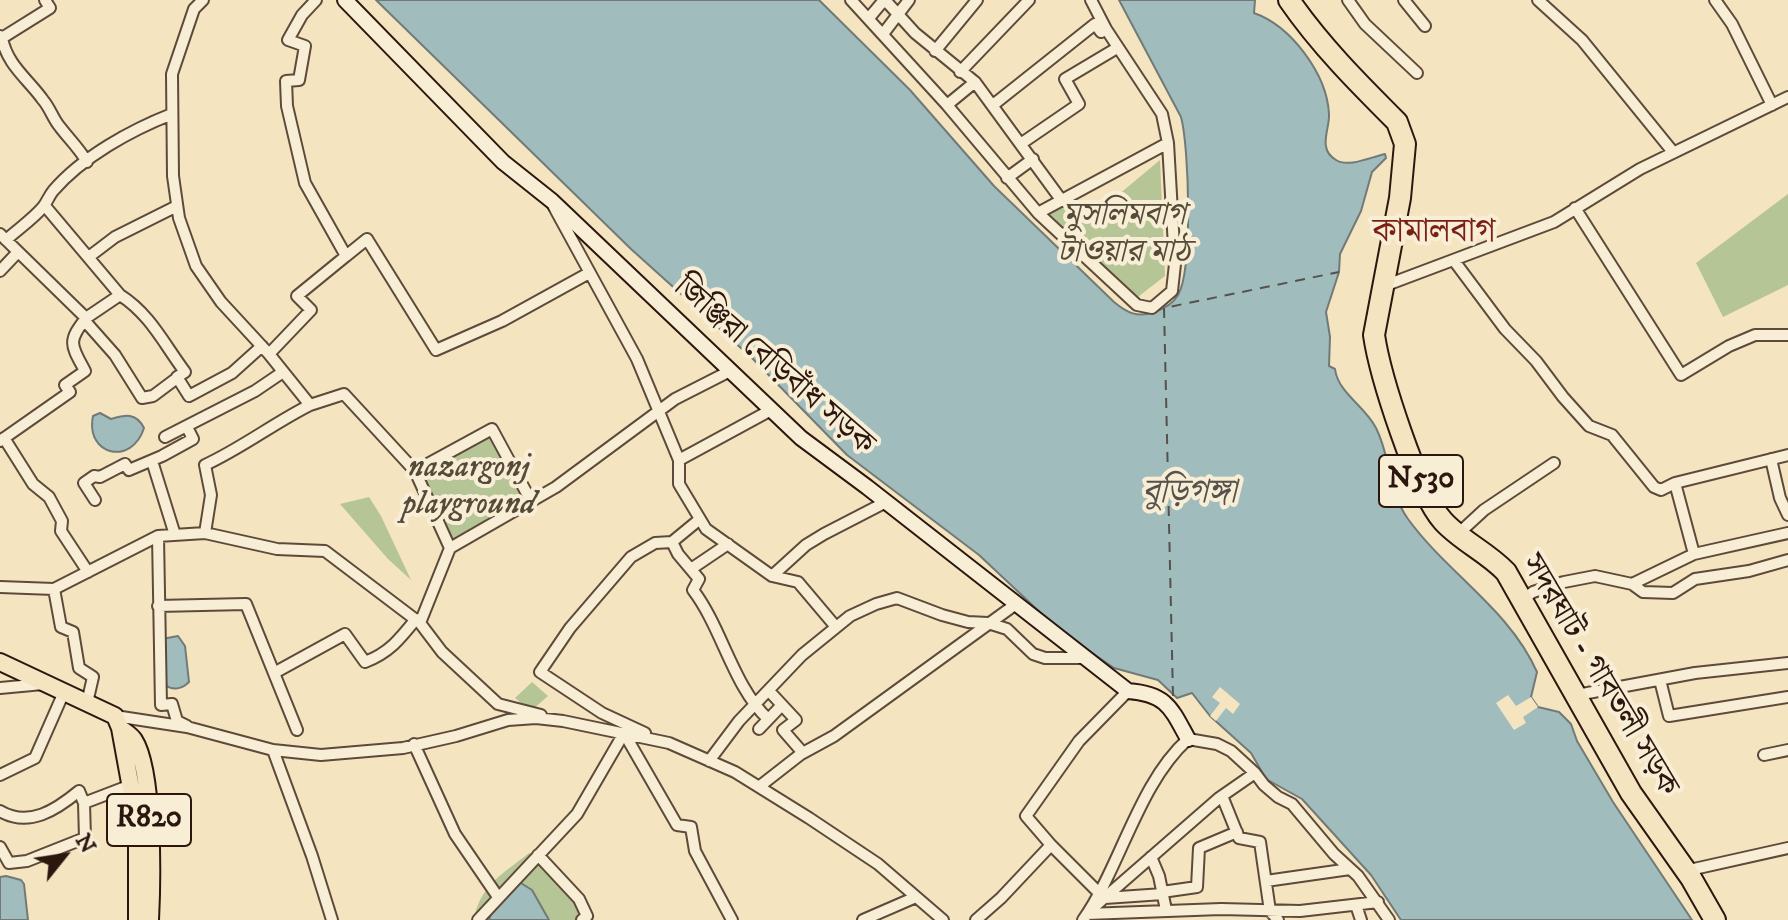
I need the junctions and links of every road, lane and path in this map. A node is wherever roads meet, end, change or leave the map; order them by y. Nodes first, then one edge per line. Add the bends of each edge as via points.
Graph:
1 (45, 0) edge
2 (203, 0) edge
3 (316, 0) edge
4 (345, 0) edge
5 (851, 0) edge
6 (885, 0) edge
7 (909, 0) edge
8 (977, 0) edge
9 (1029, 0) edge
10 (1091, 0) edge
11 (1289, 0) edge
12 (1348, 0) edge
13 (1404, 0) edge
14 (1538, 0) edge
15 (1715, 0) edge
16 (897, 13) junction
17 (869, 18) junction
18 (1425, 26) dead end
19 (1106, 29) junction
20 (883, 34) junction
21 (1, 37) edge
22 (1117, 48) junction
23 (935, 51) junction
24 (960, 72) junction
25 (1417, 73) dead end
26 (975, 82) junction
27 (1788, 97) edge
28 (947, 105) junction
29 (993, 105) junction
30 (1772, 105) junction
31 (172, 114) junction
32 (1022, 143) junction
33 (1168, 143) junction
34 (1673, 152) junction
35 (1033, 159) junction
36 (87, 162) junction
37 (1007, 178) junction
38 (552, 201) junction
39 (1062, 201) junction
40 (45, 206) junction
41 (177, 206) junction
42 (1575, 208) junction
43 (1038, 213) junction
44 (3, 237) edge
45 (18, 252) junction
46 (90, 256) junction
47 (346, 256) junction
48 (1455, 262) junction
49 (0, 271) edge
50 (589, 273) junction
51 (1384, 286) junction
52 (120, 295) junction
53 (85, 319) junction
54 (1788, 335) edge
55 (265, 350) junction
56 (283, 372) junction
57 (728, 372) junction
58 (177, 378) junction
59 (310, 405) junction
60 (771, 410) junction
61 (657, 413) junction
62 (187, 427) junction
63 (165, 437) dead end
64 (2, 440) edge
65 (1788, 455) edge
66 (1771, 459) junction
67 (679, 460) junction
68 (152, 461) junction
69 (1554, 463) dead end
70 (415, 471) junction
71 (1675, 483) junction
72 (95, 500) dead end
73 (531, 501) junction
74 (886, 502) junction
75 (1788, 515) edge
76 (700, 519) junction
77 (205, 533) junction
78 (1788, 533) edge
79 (1458, 534) junction
80 (175, 535) junction
81 (158, 536) junction
82 (672, 542) junction
83 (728, 544) junction
84 (450, 548) junction
85 (1694, 554) junction
86 (1788, 560) edge
87 (691, 569) junction
88 (88, 572) junction
89 (772, 576) junction
90 (1632, 584) junction
91 (0, 587) edge
92 (54, 589) junction
93 (1523, 599) junction
94 (1016, 604) junction
95 (158, 606) junction
96 (418, 621) junction
97 (988, 623) junction
98 (836, 627) junction
99 (1085, 658) junction
100 (0, 662) edge
101 (1788, 663) edge
102 (274, 673) junction
103 (1660, 680) junction
104 (45, 684) junction
105 (0, 688) edge
106 (769, 691) junction
107 (1128, 691) junction
108 (64, 692) junction
109 (1577, 695) junction
110 (1788, 697) edge
111 (87, 703) junction
112 (782, 705) junction
113 (754, 706) junction
114 (768, 719) junction
115 (563, 721) junction
116 (118, 722) junction
117 (187, 727) junction
118 (759, 729) dead end
119 (297, 730) dead end
120 (624, 733) junction
121 (1188, 739) junction
122 (669, 743) junction
123 (414, 744) junction
124 (273, 750) junction
125 (1788, 750) edge
126 (803, 753) junction
127 (1764, 755) dead end
128 (709, 761) junction
129 (1255, 773) junction
130 (0, 775) edge
131 (131, 785) junction
132 (760, 786) junction
133 (1222, 796) junction
134 (84, 803) junction
135 (0, 811) edge
136 (1237, 832) junction
137 (1051, 845) junction
138 (0, 847) edge
139 (1788, 848) edge
140 (538, 855) junction
141 (1151, 857) junction
142 (1350, 869) junction
143 (1685, 871) junction
144 (1266, 881) junction
145 (1162, 893) junction
146 (1102, 896) junction
147 (498, 897) junction
148 (916, 897) junction
149 (1378, 902) junction
150 (1356, 905) junction
151 (1166, 910) junction
152 (1270, 911) junction
153 (1151, 915) edge
154 (1085, 917) edge
155 (137, 920) edge
156 (150, 920) edge
157 (332, 920) edge
158 (478, 920) edge
159 (582, 920) edge
160 (732, 920) edge
161 (863, 920) edge
162 (943, 920) edge
163 (976, 920) edge
164 (1278, 920) edge
165 (1361, 920) edge
166 (1388, 920) edge
167 (1715, 920) edge

1 - 21 street via 50,8
2 - 31 street via 194,9 172,74
3 - 47 street via 288,40 305,46 299,80 286,81 287,106 305,183
4 - 38 street, জিঞ্জিরা বেড়িবাঁধ সড়ক via 503,162
5 - 17 street
6 - 16 street
6 - 17 street
7 - 16 street
8 - 23 street
9 - 24 street
10 - 19 street
11 - 51 highway, সদরঘাট - গাবতলী সড়ক / N530 via 1402,132 1400,198
12 - 25 street via 1365,24
13 - 18 street
14 - 34 street via 1582,40
15 - 30 street
16 - 20 street
16 - 23 street
17 - 20 street
19 - 22 street
19 - 29 street via 1101,32 1095,24
20 - 28 street
21 - 36 street via 23,78
22 - 32 street via 1065,79 1077,106
22 - 33 street via 1162,114
23 - 24 street
24 - 26 street
26 - 28 street
26 - 29 street
27 - 30 street
28 - 37 street
29 - 32 street
30 - 34 street
31 - 36 street via 124,136
31 - 41 street
32 - 35 street
33 - 39 street
33 - 43 street via 1175,264 1172,291 1152,308 1137,305
34 - 42 street
35 - 37 street
35 - 39 street
36 - 40 street via 52,192
37 - 43 street
38 - 50 street
38 - 57 street, জিঞ্জিরা বেড়িবাঁধ সড়ক
39 - 43 street
40 - 44 street
40 - 46 street
41 - 46 street via 115,237
41 - 55 street via 196,266
42 - 48 street via 1554,222
42 - 54 street via 1683,376 1755,335
44 - 45 street
45 - 49 street
45 - 53 street
46 - 52 street
47 - 50 street via 367,239 436,350
47 - 55 street via 297,296 311,310
48 - 51 street
48 - 71 street via 1589,426 1612,435 1654,487 1661,490
50 - 61 street via 637,359
51 - 79 highway, সদরঘাট - গাবতলী সড়ক / N530 via 1376,351 1430,502
52 - 53 street
52 - 58 street via 152,324 185,372
53 - 58 street via 142,398
53 - 64 street via 73,334 72,347 85,371 65,385 70,392
55 - 56 street
55 - 58 street via 189,396
56 - 59 street
56 - 62 street
57 - 60 street, জিঞ্জিরা বেড়িবাঁধ সড়ক
57 - 61 street
59 - 70 street via 344,394
59 - 77 street via 205,465 211,495
60 - 67 street
60 - 74 street, জিঞ্জিরা বেড়িবাঁধ সড়ক
61 - 67 street
61 - 73 street
62 - 63 street
62 - 68 street via 193,439
64 - 88 street via 33,484 49,497 62,521 61,531
65 - 66 street
66 - 71 street
66 - 75 street
67 - 76 street via 679,484
68 - 72 street via 94,476 84,483
68 - 80 street
69 - 79 street
70 - 73 street via 492,429
70 - 84 street
71 - 85 street
73 - 84 street
74 - 89 street via 815,539
74 - 94 street, জিঞ্জিরা বেড়িবাঁধ সড়ক
76 - 82 street
76 - 83 street
77 - 80 street
77 - 96 street via 277,549 325,551
78 - 85 street
79 - 93 highway, সদরঘাট - গাবতলী সড়ক / N530 via 1492,557
80 - 81 street
81 - 88 street
81 - 95 street
82 - 87 street
82 - 122 street via 655,543 631,557 540,672 602,713
83 - 87 street
83 - 89 street
84 - 96 street
85 - 90 street
86 - 90 street via 1695,579 1673,593 1643,592
87 - 113 street via 699,579 693,590 708,609
88 - 92 street
89 - 98 street via 798,582
90 - 93 street via 1595,576
91 - 92 street
92 - 111 street via 61,627 73,632 79,668 93,677
93 - 109 highway, সদরঘাট - গাবতলী সড়ক / N530
94 - 97 street
94 - 99 street, জিঞ্জিরা বেড়িবাঁধ সড়ক
95 - 102 street via 246,604
95 - 117 street via 161,705 172,704 177,721
96 - 102 street via 382,656 365,662 345,634
96 - 115 street via 442,652 498,704
97 - 98 street via 968,622 897,598 867,607
97 - 99 street via 1007,629 1033,654
97 - 126 street
98 - 106 street
99 - 107 street, জিঞ্জিরা বেড়িবাঁধ সড়ক
100 - 104 main road
101 - 103 street
102 - 119 street
103 - 109 street
103 - 110 street via 1669,716
104 - 105 street
104 - 108 main road
106 - 112 street
106 - 113 street
107 - 121 street, জিঞ্জিরা বেড়িবাঁধ সড়ক via 1171,700
107 - 137 street via 1079,741 1026,816
108 - 111 main road
108 - 130 street via 35,758
109 - 143 highway, সদরঘাট - গাবতলী সড়ক / N530 via 1631,793
111 - 116 main road
112 - 114 street
112 - 126 street via 796,720 783,730
113 - 114 street
113 - 128 street
114 - 118 street
115 - 120 street
115 - 123 street via 508,720
116 - 117 street
116 - 131 main road, R820
116 - 156 main road, R820 via 133,738 145,779
117 - 124 street
120 - 122 street
120 - 140 street via 577,814
120 - 160 street via 677,825 691,827 695,851
121 - 129 street via 1231,751
121 - 146 street via 1140,807
122 - 128 street
123 - 124 street via 321,755
123 - 147 street via 455,834
124 - 157 street
125 - 127 street
126 - 132 street
128 - 132 street
129 - 133 street
129 - 142 street via 1306,818
131 - 134 street
131 - 155 main road, R820 via 137,821
132 - 148 street via 878,864
133 - 136 street
133 - 141 street
134 - 135 street via 79,791 56,810 25,819
134 - 138 street via 85,838 9,863
136 - 144 street via 1239,838 1260,842
136 - 145 street via 1199,848 1197,887
137 - 146 street
137 - 163 street
139 - 143 street
140 - 147 street
140 - 159 street via 579,899 587,916
141 - 145 street
141 - 146 street
142 - 144 street
142 - 149 street
143 - 167 highway, সদরঘাট - গাবতলী সড়ক / N530
144 - 152 street
145 - 146 street
145 - 151 street
146 - 154 street
147 - 158 street
148 - 161 street
148 - 162 street
149 - 150 street
149 - 166 street
150 - 152 street
150 - 165 street
151 - 152 street
151 - 153 street
152 - 164 street
153 - 154 street

